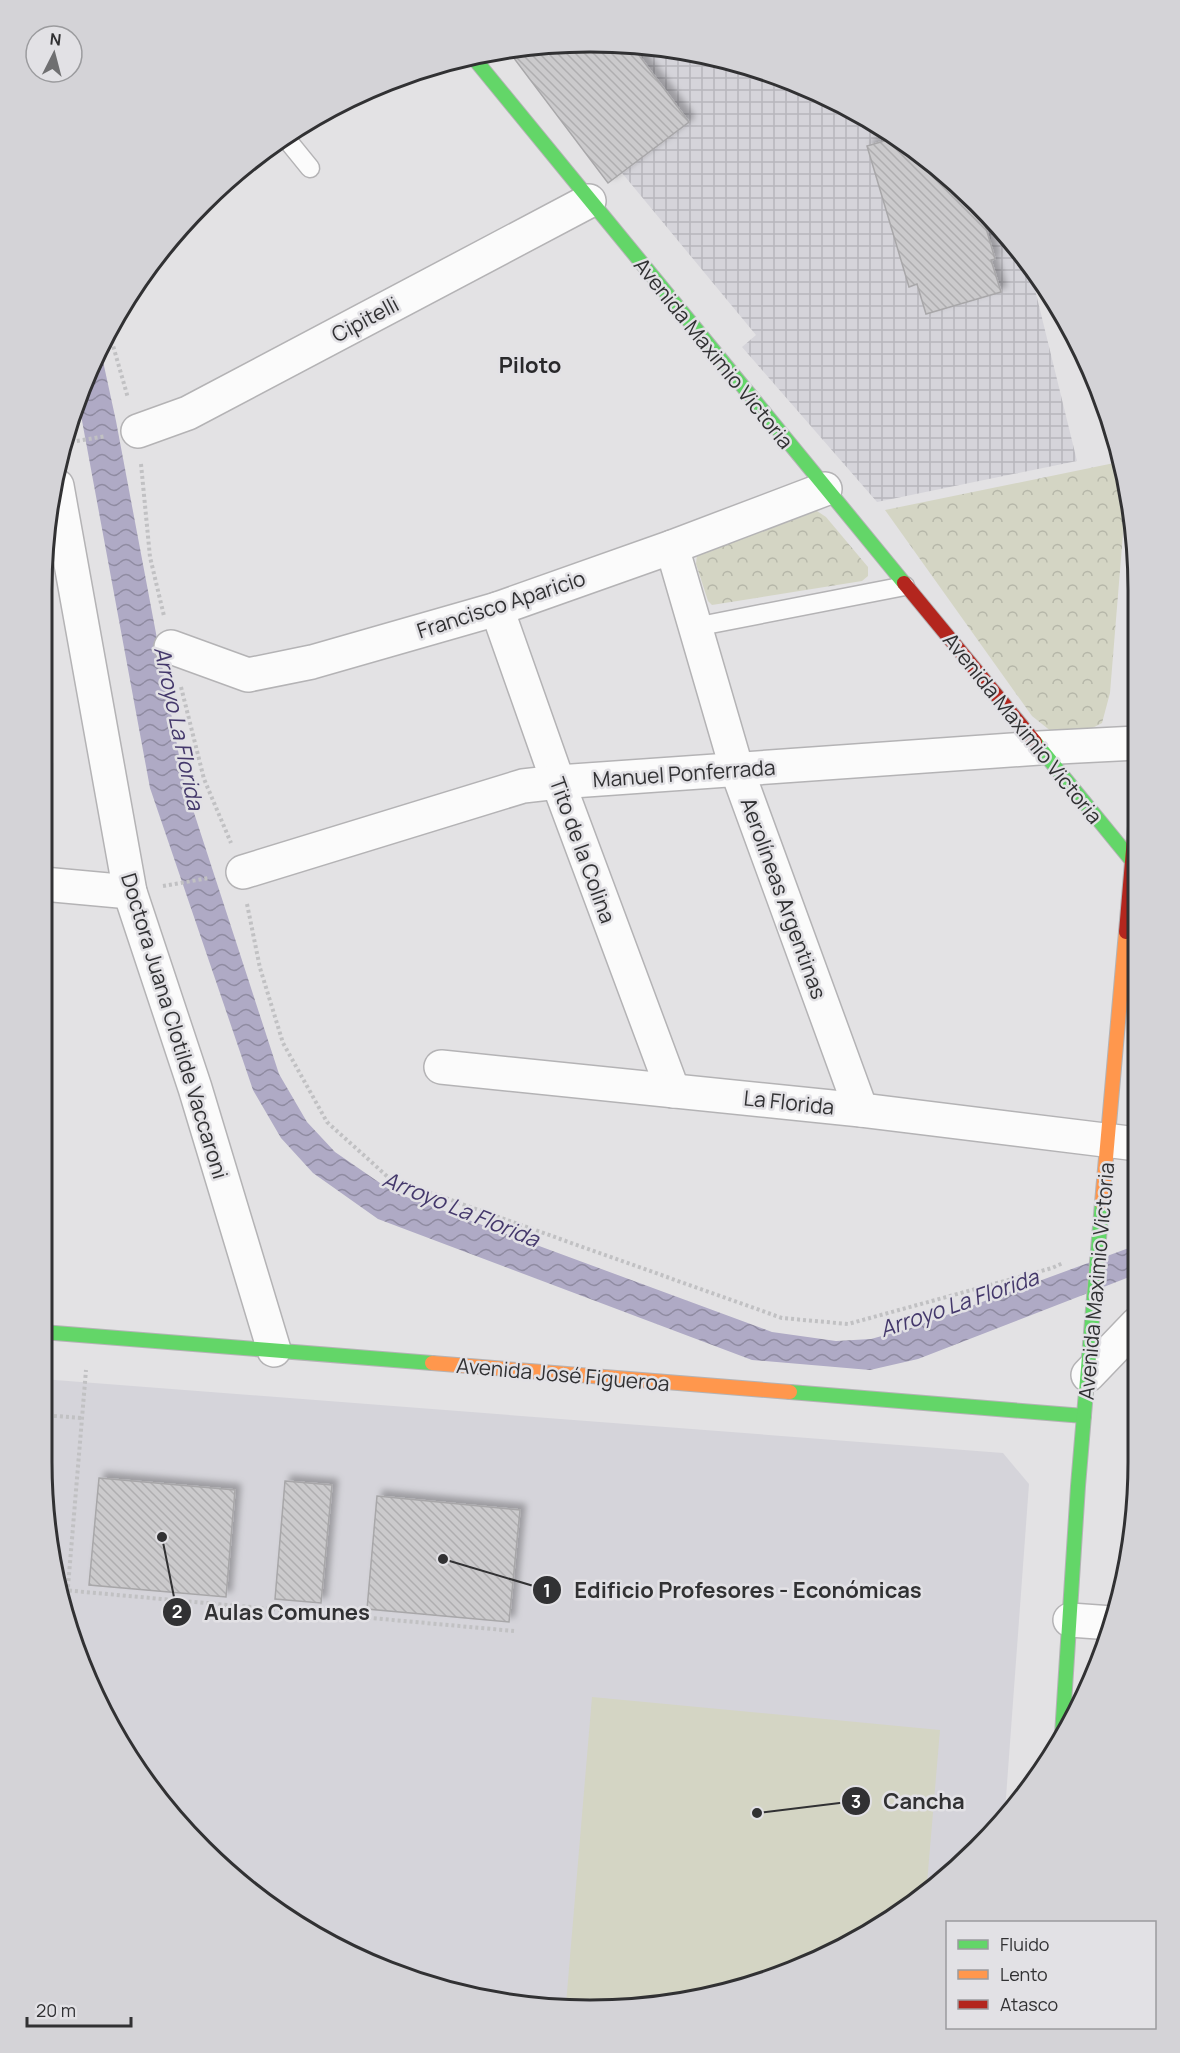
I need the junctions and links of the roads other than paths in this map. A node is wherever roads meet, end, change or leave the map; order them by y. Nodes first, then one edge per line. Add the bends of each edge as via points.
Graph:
1 (478, 65) edge
2 (290, 144) edge
3 (310, 168) dead end
4 (589, 201) junction
5 (138, 430) road end
6 (825, 489) junction
7 (60, 503) edge
8 (672, 547) junction
9 (905, 586) junction
10 (497, 609) junction
11 (695, 627) junction
12 (171, 647) road end
13 (1128, 743) edge
14 (1039, 748) junction
15 (737, 770) junction
16 (558, 782) junction
17 (1128, 856) edge
18 (243, 872) road end
19 (52, 885) edge
20 (130, 892) junction
21 (1128, 1002) edge
22 (441, 1067) dead end
23 (673, 1090) junction
24 (861, 1110) junction
25 (1123, 1142) edge
26 (52, 1333) edge
27 (1128, 1333) edge
28 (274, 1350) junction
29 (1088, 1375) junction
30 (1084, 1416) junction
31 (1070, 1620) junction
32 (1103, 1622) edge
33 (1063, 1717) edge

1 - 4 street, Avenida Maximio Victoria
2 - 3 lane
4 - 5 street, Cipitelli via 188,413
4 - 6 street, Avenida Maximio Victoria
6 - 8 street, Francisco Aparicio
6 - 9 street, Avenida Maximio Victoria
7 - 20 street, Doctora Juana Clotilde Vaccaroni
8 - 10 street, Francisco Aparicio
8 - 11 street, Aerolíneas Argentinas
9 - 11 lane
9 - 14 street, Avenida Maximio Victoria
10 - 12 street, Francisco Aparicio via 312,662 248,675
10 - 16 street, Tito de la Colina
11 - 15 street, Aerolíneas Argentinas
13 - 14 street, Manuel Ponferrada
14 - 15 street, Manuel Ponferrada
14 - 17 street, Avenida Maximio Victoria
15 - 16 street, Manuel Ponferrada
15 - 24 street, Aerolíneas Argentinas
16 - 18 street, Manuel Ponferrada via 523,786
16 - 23 street, Tito de la Colina
19 - 20 street
20 - 28 street, Doctora Juana Clotilde Vaccaroni via 195,1088
21 - 25 street, Avenida Maximio Victoria
22 - 23 street, La Florida
23 - 24 street, La Florida
24 - 25 street, La Florida
25 - 29 street, Avenida Maximio Victoria via 1100,1246
26 - 28 street, Avenida José Figueroa
27 - 29 street
28 - 30 street, Avenida José Figueroa
29 - 30 street, Avenida Maximio Victoria
30 - 31 street, Avenida Maximio Victoria
31 - 32 street
31 - 33 street, Avenida Maximio Victoria

